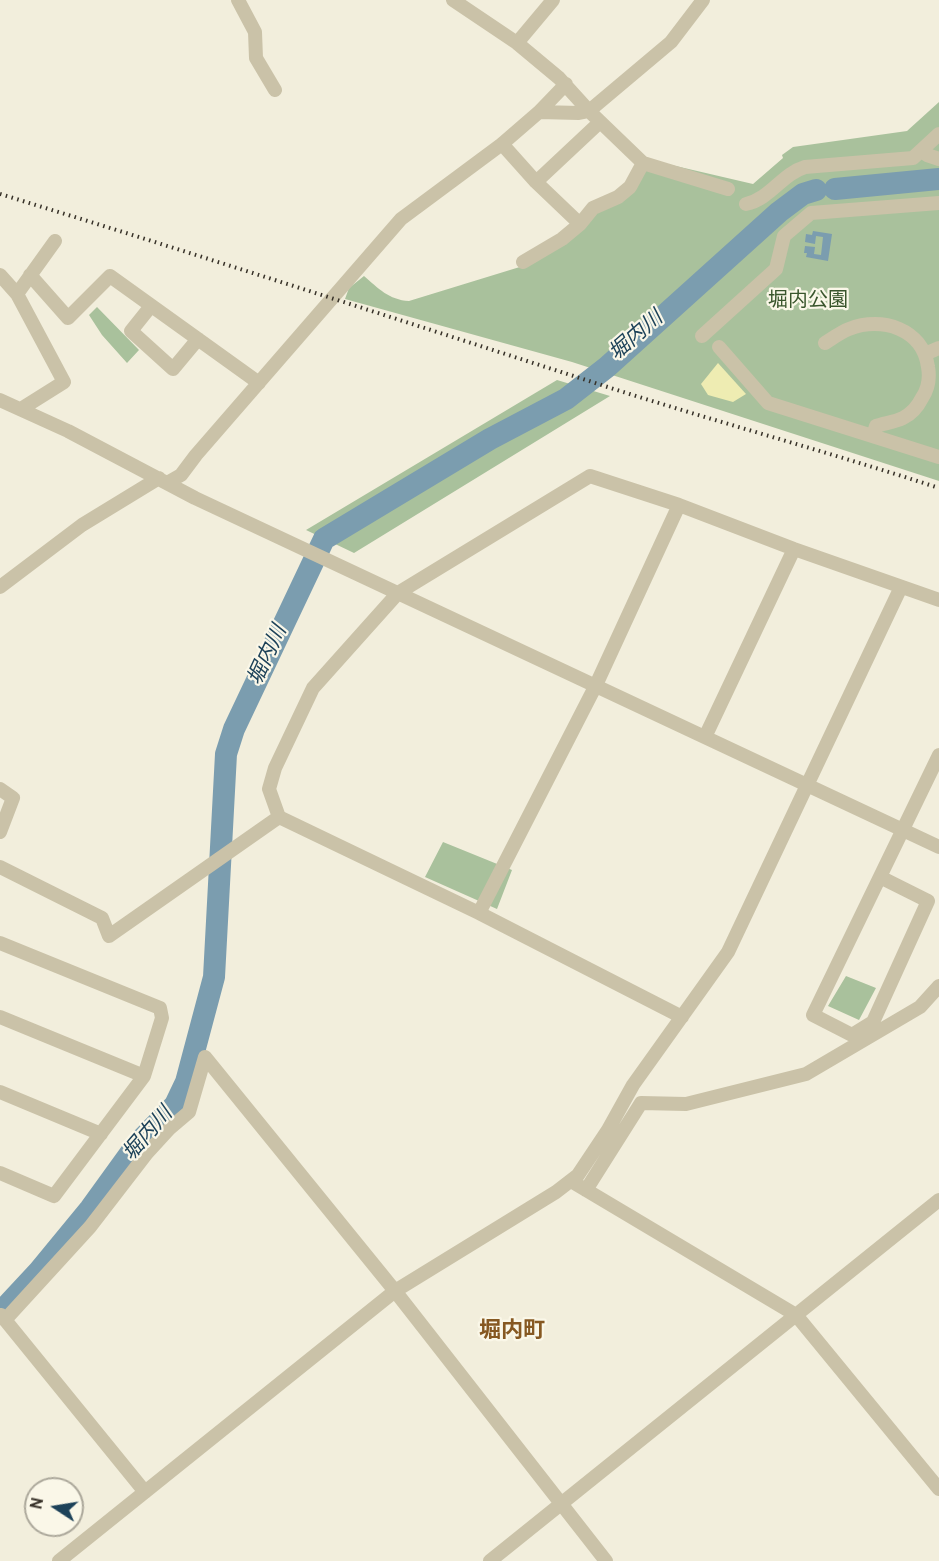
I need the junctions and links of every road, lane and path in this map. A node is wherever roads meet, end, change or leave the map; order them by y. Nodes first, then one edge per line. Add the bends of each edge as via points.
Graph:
1 (238, 0) edge
2 (453, 0) edge
3 (553, 0) edge
4 (703, 0) edge
5 (517, 43) junction
6 (566, 84) junction
7 (275, 90) dead end
8 (589, 111) junction
9 (539, 112) junction
10 (600, 122) junction
11 (939, 134) edge
12 (502, 144) junction
13 (643, 163) junction
14 (536, 182) junction
15 (728, 189) dead end
16 (939, 203) edge
17 (746, 204) dead end
18 (580, 224) junction
19 (55, 241) dead end
20 (523, 262) dead end
21 (0, 275) edge
22 (30, 275) junction
23 (17, 294) junction
24 (151, 306) junction
25 (724, 316) junction
26 (702, 336) dead end
27 (198, 339) junction
28 (825, 343) dead end
29 (939, 348) edge
30 (925, 354) junction
31 (259, 383) junction
32 (0, 400) edge
33 (21, 409) junction
34 (873, 436) junction
35 (939, 457) edge
36 (163, 480) junction
37 (679, 505) junction
38 (794, 549) junction
39 (901, 586) junction
40 (0, 587) edge
41 (398, 593) junction
42 (939, 600) edge
43 (596, 685) junction
44 (705, 736) junction
45 (939, 755) edge
46 (808, 785) junction
47 (0, 789) edge
48 (279, 817) junction
49 (903, 831) junction
50 (0, 832) edge
51 (939, 847) edge
52 (0, 867) edge
53 (880, 877) junction
54 (479, 914) junction
55 (0, 943) edge
56 (939, 986) edge
57 (0, 1017) edge
58 (682, 1017) junction
59 (144, 1076) junction
60 (0, 1092) edge
61 (101, 1134) junction
62 (0, 1173) edge
63 (571, 1181) junction
64 (586, 1190) junction
65 (939, 1200) edge
66 (395, 1291) junction
67 (796, 1315) junction
68 (3, 1317) edge
69 (939, 1489) edge
70 (145, 1492) junction
71 (562, 1503) junction
72 (59, 1561) edge
73 (490, 1561) edge
74 (606, 1561) edge

1 - 7 street via 255,32 256,58
2 - 5 street
3 - 5 street
4 - 8 street via 671,42
5 - 6 street
6 - 8 street
6 - 9 street
8 - 9 street
8 - 10 street
9 - 12 street
10 - 13 street
10 - 14 street
11 - 17 street via 913,158 805,167 794,171 755,202
12 - 14 street
12 - 31 street via 400,219
13 - 15 street
13 - 18 street via 630,187 593,208
14 - 18 street
16 - 25 street via 811,213 784,236 776,269
18 - 20 street
19 - 22 street
21 - 23 street
22 - 23 street
22 - 24 street via 68,318 110,276
23 - 33 street via 64,382
24 - 27 street
24 - 27 street via 131,331 173,369
25 - 26 street
25 - 34 street via 718,346 768,403
27 - 31 street
28 - 30 street via 847,329 878,324 909,333
29 - 30 street
30 - 34 street via 929,376 918,406 904,418 876,426
31 - 36 street via 181,475
32 - 33 street
33 - 36 street
34 - 35 street
36 - 40 street via 82,525
36 - 41 street
37 - 38 street
37 - 41 street via 590,476
37 - 43 street
38 - 39 street
38 - 44 street
39 - 42 street
39 - 46 street
41 - 43 street
41 - 48 street via 313,688 269,789
43 - 44 street
43 - 54 street
44 - 46 street
45 - 49 street
46 - 49 street
46 - 58 street via 728,952
47 - 50 street via 13,798
48 - 52 street via 109,936 102,918
48 - 54 street
49 - 51 street
49 - 53 street
53 - 53 street via 813,1015 852,1035 873,1022 928,901
54 - 58 street
55 - 59 street via 160,1008 162,1018
56 - 64 street via 920,1007 807,1074 686,1104 641,1103
57 - 59 street
58 - 63 street
59 - 61 street
60 - 61 street
61 - 62 street via 54,1196
63 - 64 street
63 - 66 street
64 - 67 street
65 - 67 street
66 - 68 street via 205,1057 189,1112 158,1140 90,1227
66 - 70 street
66 - 71 street
67 - 69 street
67 - 71 street
68 - 70 street
70 - 72 street
71 - 73 street
71 - 74 street

